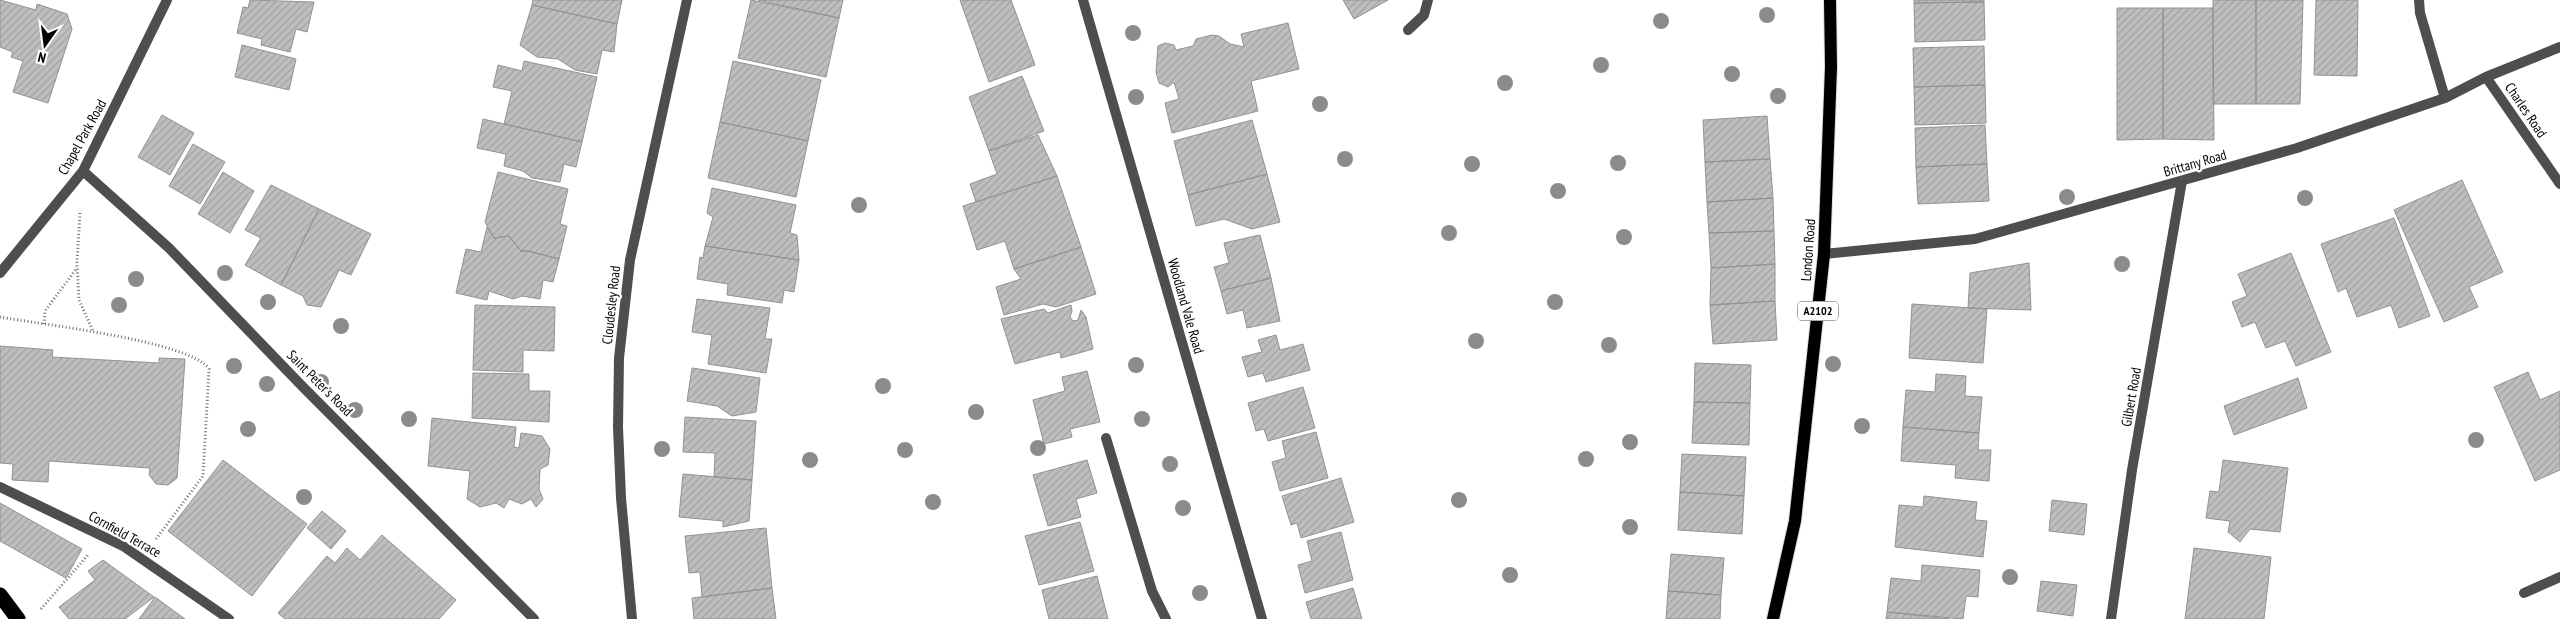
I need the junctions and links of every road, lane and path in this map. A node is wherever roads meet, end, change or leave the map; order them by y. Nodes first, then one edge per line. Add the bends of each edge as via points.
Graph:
1 (166, 0) edge
2 (687, 0) edge
3 (1083, 0) edge
4 (1428, 0) edge
5 (1830, 0) edge
6 (2419, 0) edge
7 (1408, 30) dead end
8 (2560, 47) edge
9 (2486, 76) junction
10 (2445, 98) junction
11 (82, 171) junction
12 (2182, 181) junction
13 (2560, 184) edge
14 (1824, 254) junction
15 (78, 267) junction
16 (0, 272) edge
17 (0, 317) edge
18 (44, 324) junction
19 (94, 331) junction
20 (1106, 438) dead end
21 (0, 487) edge
22 (103, 536) junction
23 (155, 542) dead end
24 (2560, 577) edge
25 (2524, 593) dead end
26 (0, 595) edge
27 (38, 613) dead end
28 (18, 619) edge
29 (229, 619) edge
30 (534, 619) edge
31 (632, 619) edge
32 (1166, 619) edge
33 (1262, 619) edge
34 (1773, 619) edge
35 (2111, 619) edge

1 - 11 street, Chapel Park Road
2 - 31 street, Cloudesley Road via 630,260 619,358 621,490
3 - 33 street, Woodland Vale Road
4 - 7 street via 1424,14
5 - 14 main road, London Road / A2102 via 1831,67
6 - 10 street
8 - 9 street, Brittany Road
9 - 10 street, Brittany Road
9 - 13 street, Charles Road
10 - 12 street, Brittany Road via 2297,148
11 - 15 path
11 - 16 street, Chapel Park Road
11 - 30 street, Saint Peter's Road via 168,248
12 - 14 street, Brittany Road via 1975,240
12 - 35 street, Gilbert Road via 2132,470
14 - 34 main road, London Road / A2102 via 1795,521
15 - 18 path via 45,311
15 - 19 path via 79,300
17 - 18 path
18 - 19 path
19 - 23 path via 187,354 204,362 209,369 204,476
20 - 32 street via 1152,591
21 - 22 street, Cornfield Terrace
22 - 27 path
22 - 29 street, Cornfield Terrace via 143,557
24 - 25 street
26 - 28 highway

